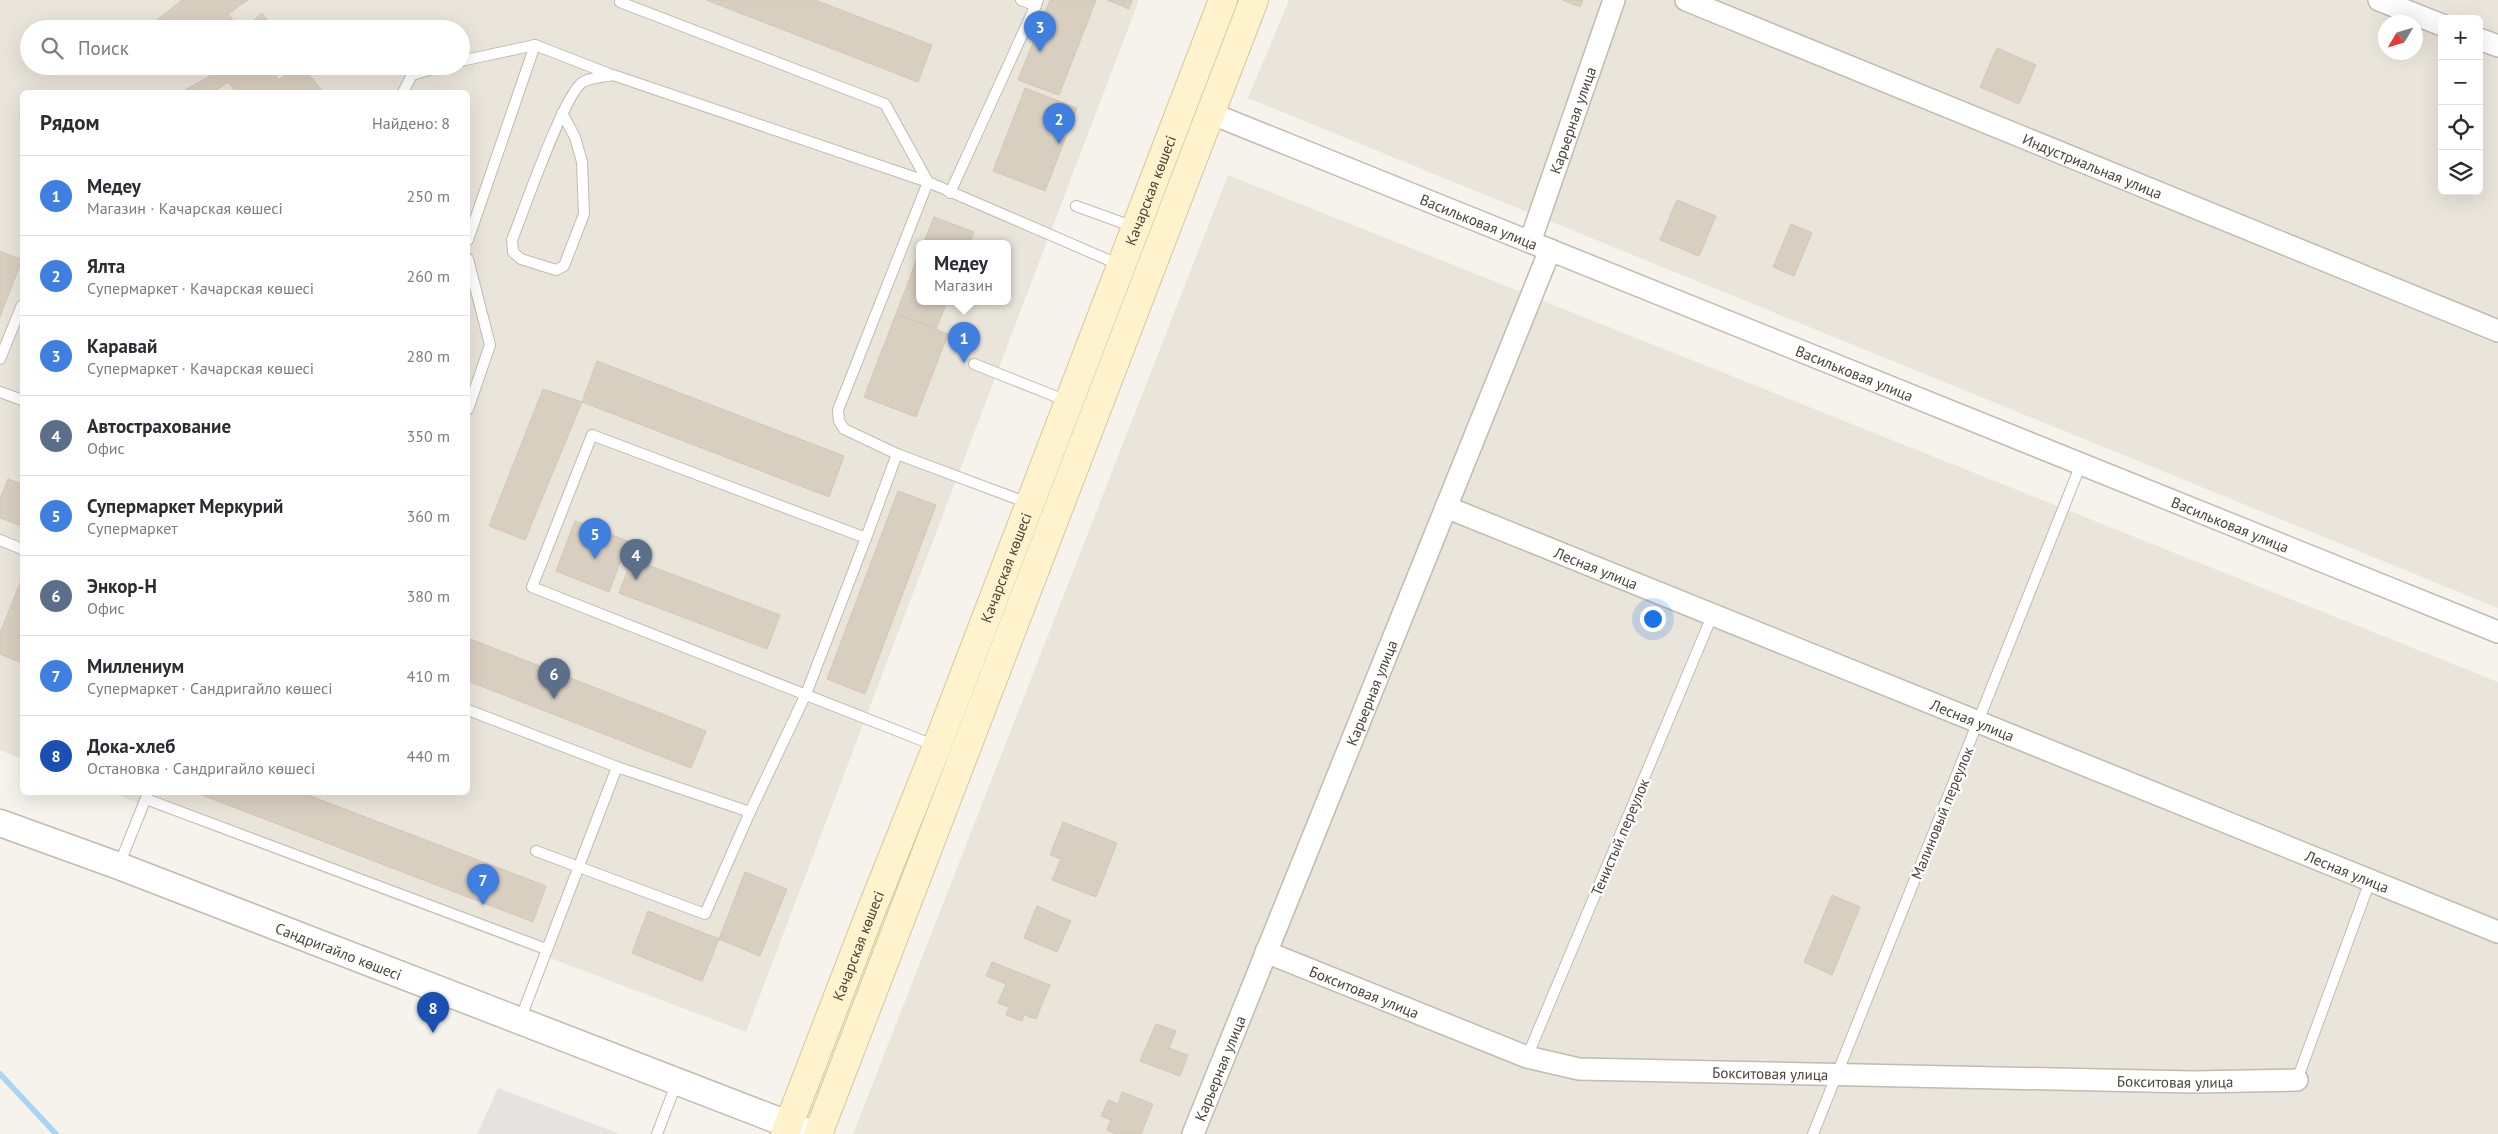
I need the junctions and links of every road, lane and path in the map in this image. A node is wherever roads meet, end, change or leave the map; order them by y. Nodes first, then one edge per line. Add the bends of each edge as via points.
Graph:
1 (1021, 0) edge
2 (1223, 0) edge
3 (1254, 0) edge
4 (1614, 0) edge
5 (1686, 0) edge
6 (2379, 0) edge
7 (620, 2) dead end
8 (1037, 3) edge
9 (2438, 22) edge
10 (2483, 40) edge
11 (535, 45) junction
12 (2498, 46) edge
13 (470, 59) edge
14 (412, 75) edge
15 (613, 75) junction
16 (405, 90) edge
17 (562, 113) junction
18 (1210, 113) junction
19 (928, 182) junction
20 (950, 193) junction
21 (1076, 206) dead end
22 (1135, 228) junction
23 (470, 234) edge
24 (1530, 242) junction
25 (1550, 250) junction
26 (1121, 266) junction
27 (470, 267) edge
28 (20, 311) edge
29 (2498, 331) edge
30 (0, 359) edge
31 (974, 364) dead end
32 (0, 392) edge
33 (1070, 395) junction
34 (20, 399) edge
35 (1100, 400) junction
36 (470, 403) edge
37 (897, 454) junction
38 (2082, 464) junction
39 (1029, 503) junction
40 (1446, 507) junction
41 (866, 538) junction
42 (0, 540) edge
43 (20, 547) edge
44 (1712, 616) junction
45 (2498, 632) edge
46 (806, 694) junction
47 (470, 711) edge
48 (1979, 722) junction
49 (937, 746) junction
50 (618, 767) junction
51 (147, 796) edge
52 (750, 812) junction
53 (0, 823) edge
54 (536, 851) dead end
55 (119, 866) junction
56 (579, 868) junction
57 (2370, 881) junction
58 (869, 916) junction
59 (898, 927) junction
60 (2498, 932) edge
61 (546, 949) junction
62 (1266, 952) junction
63 (519, 1021) junction
64 (1527, 1057) junction
65 (1836, 1075) junction
66 (2297, 1080) joint
67 (678, 1082) junction
68 (787, 1129) edge
69 (657, 1134) edge
70 (814, 1134) edge
71 (818, 1134) edge
72 (1193, 1134) edge
73 (1812, 1134) edge

1 - 8 lane
2 - 22 main road, Качарская көшесі
3 - 18 main road, Качарская көшесі
4 - 24 street, Карьерная улица
5 - 29 street, Индустриальная улица
6 - 9 street
7 - 19 lane via 885,104
8 - 20 lane
10 - 12 street
11 - 13 lane
11 - 15 lane
11 - 23 lane
14 - 16 lane
15 - 17 lane via 583,81 573,91
15 - 19 lane
17 - 17 lane via 512,240 513,252 521,259 556,270 564,266 584,214 582,162 575,137
18 - 24 street, Васильковая улица
18 - 35 main road, Качарская көшесі
19 - 20 lane
19 - 37 lane via 838,410 844,429
20 - 26 lane
21 - 22 lane
22 - 26 main road, Качарская көшесі
24 - 25 street, Васильковая улица
25 - 38 street, Васильковая улица
25 - 40 street, Карьерная улица
26 - 33 main road, Качарская көшесі
27 - 36 lane via 490,345
28 - 30 lane
31 - 33 lane
32 - 34 lane
33 - 35 street
33 - 39 main road, Качарская көшесі
35 - 59 main road, Качарская көшесі
37 - 39 lane
37 - 41 lane
38 - 45 street, Васильковая улица
38 - 48 lane, Малиновый переулок
39 - 49 main road, Качарская көшесі
40 - 44 street, Лесная улица
40 - 62 street, Карьерная улица
41 - 46 lane
41 - 46 lane via 592,436 532,587
42 - 43 lane
44 - 48 street, Лесная улица
44 - 64 lane, Тенистый переулок
46 - 49 lane
46 - 52 lane
47 - 50 lane
48 - 57 street, Лесная улица
48 - 65 lane, Малиновый переулок
49 - 58 main road, Качарская көшесі
50 - 52 lane
50 - 56 lane
51 - 55 lane
51 - 61 lane
52 - 56 lane via 705,914
53 - 55 street, Сандригайло көшесі
54 - 56 lane
55 - 63 street, Сандригайло көшесі
56 - 61 lane
57 - 60 street, Лесная улица
57 - 66 lane
58 - 59 street
58 - 68 main road, Качарская көшесі
59 - 71 main road, Качарская көшесі
61 - 63 lane
62 - 64 street, Бокситовая улица
62 - 72 street, Карьерная улица
63 - 67 street, Сандригайло көшесі
64 - 65 street, Бокситовая улица via 1579,1069
65 - 66 street, Бокситовая улица via 2193,1082
65 - 73 lane, Малиновый переулок
67 - 68 street, Сандригайло көшесі
67 - 69 lane
68 - 70 street, Сандригайло көшесі

